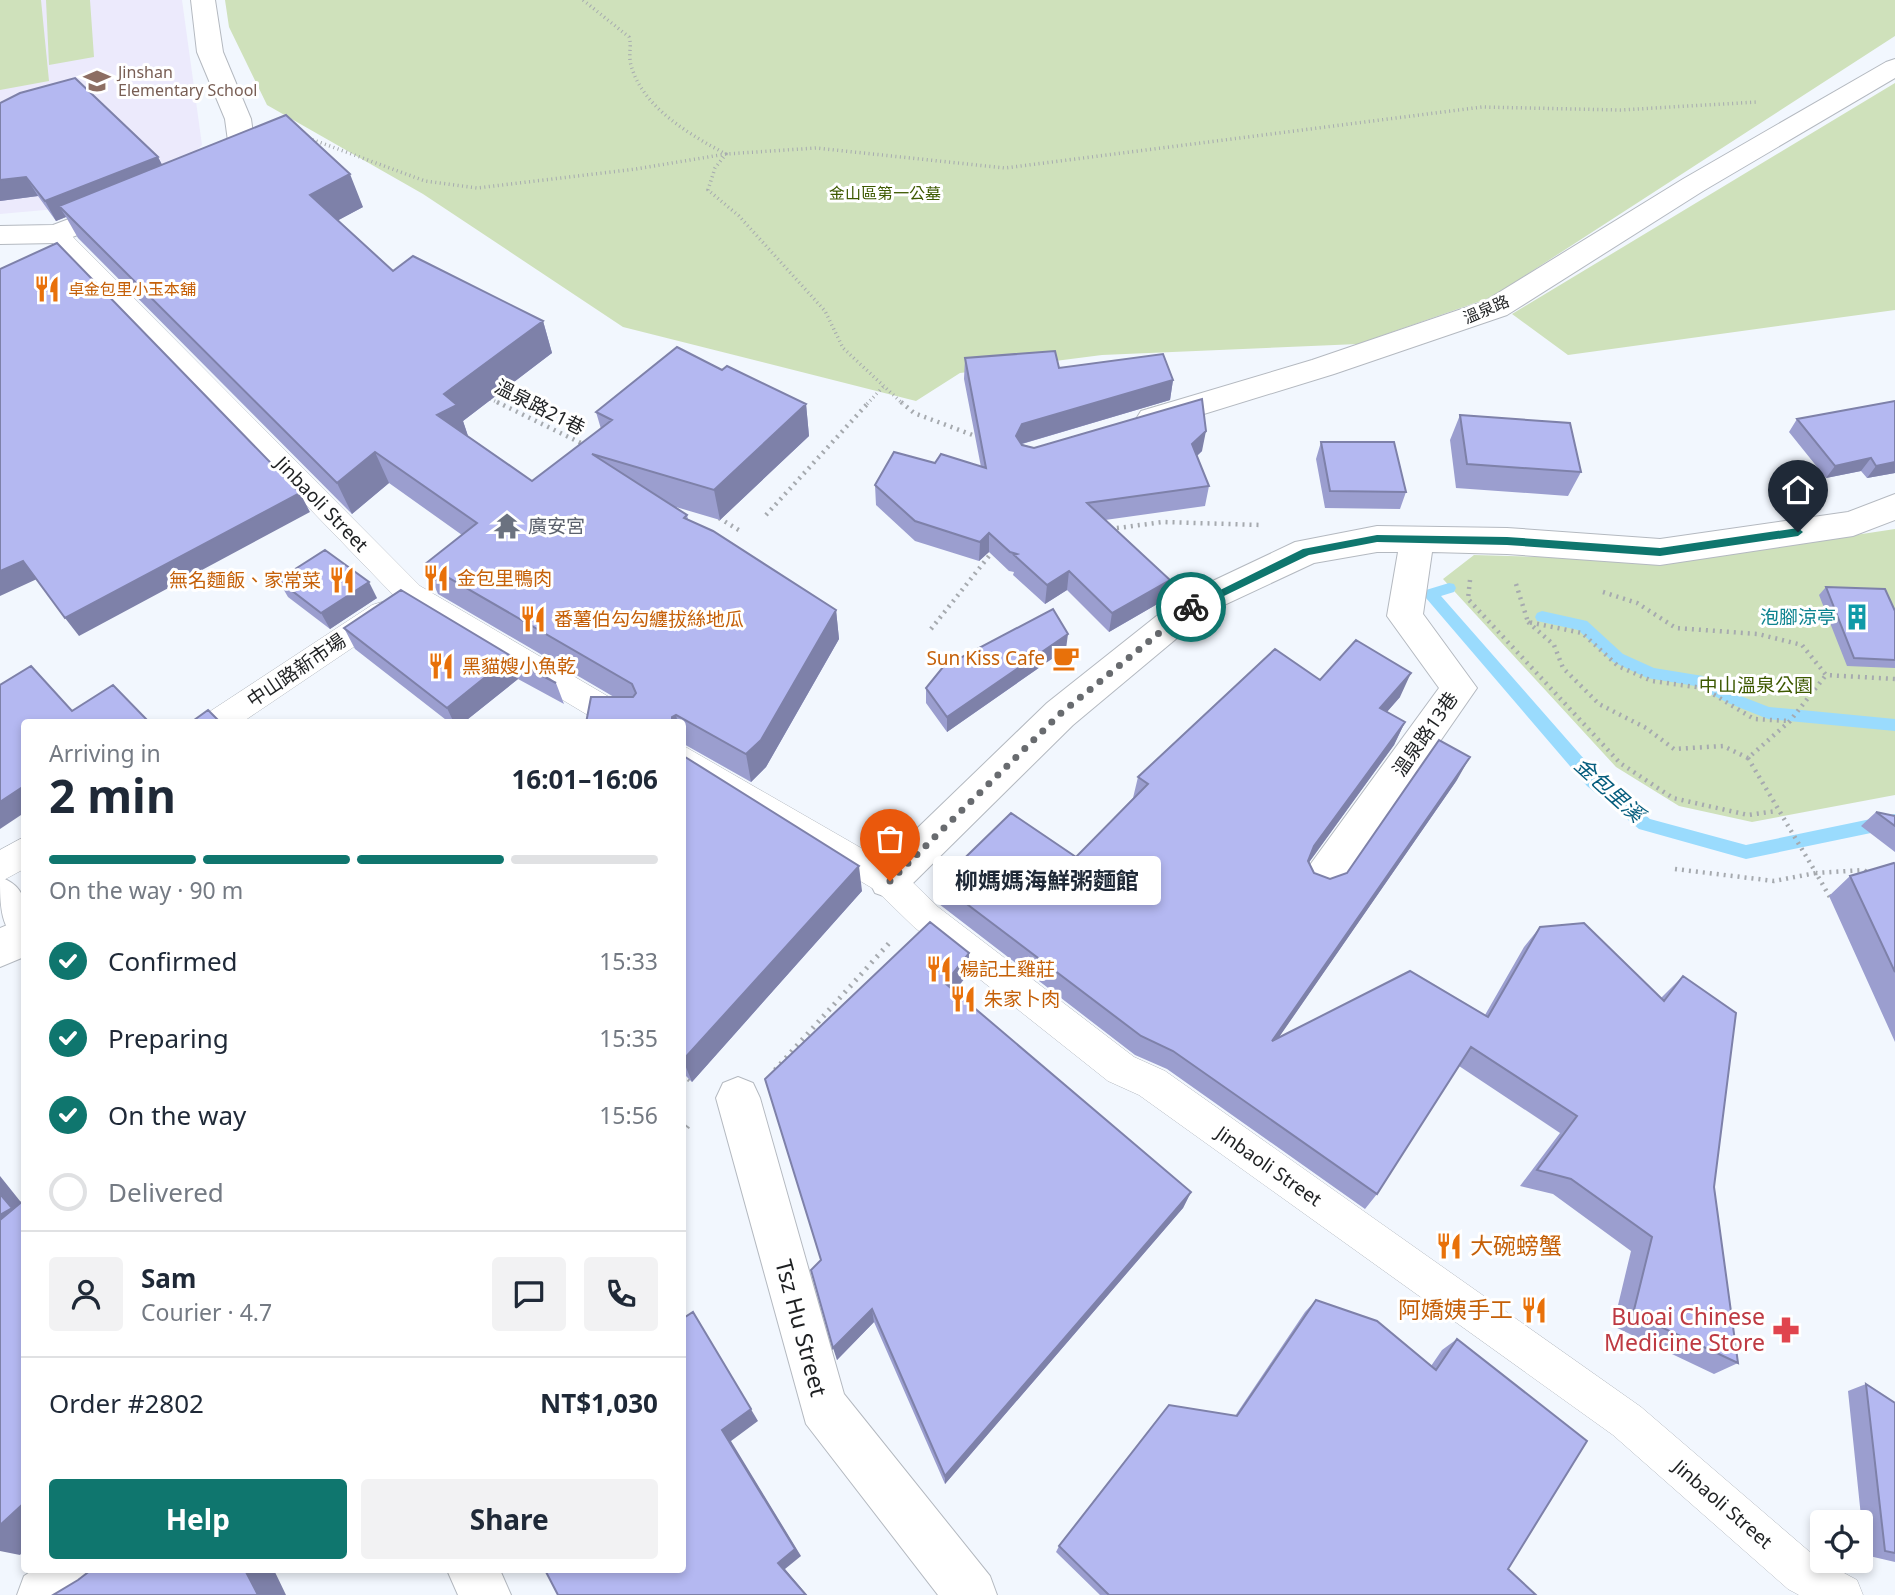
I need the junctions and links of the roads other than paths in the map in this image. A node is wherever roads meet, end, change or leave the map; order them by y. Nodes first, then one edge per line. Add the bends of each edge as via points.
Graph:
1 (203, 0) edge
2 (1895, 67) edge
3 (184, 182) edge
4 (146, 198) edge
5 (57, 234) junction
6 (0, 235) edge
7 (1124, 428) edge
8 (1895, 506) edge
9 (1417, 541) junction
10 (410, 594) junction
11 (223, 719) edge
12 (620, 719) edge
13 (686, 760) edge
14 (21, 853) edge
15 (0, 868) edge
16 (890, 881) junction
17 (1321, 881) edge
18 (0, 895) edge
19 (21, 921) edge
20 (21, 938) edge
21 (0, 949) edge
22 (738, 1098) road end
23 (70, 1573) edge
24 (474, 1573) edge
25 (43, 1595) edge
26 (485, 1595) edge
27 (971, 1595) edge
28 (1842, 1595) edge

1 - 3 street via 210,52 238,119 241,141 225,166
2 - 7 street, 溫泉路 via 1693,185 1496,309
4 - 5 street
5 - 6 street
5 - 10 street, Jinbaoli Street
8 - 9 street via 1853,524 1660,552 1507,541
9 - 16 street via 1377,538 1307,551 1195,604 1060,714
9 - 17 street, 溫泉路13巷 via 1405,616 1459,688
10 - 11 street, 中山路新市場
10 - 12 street, Jinbaoli Street
13 - 16 street, Jinbaoli Street
14 - 15 street
16 - 28 street, Jinbaoli Street via 1121,1069 1152,1083 1628,1420 1803,1574
18 - 19 street
20 - 21 street
22 - 27 street, Tsz Hu Street via 823,1407
23 - 25 street
24 - 26 street

